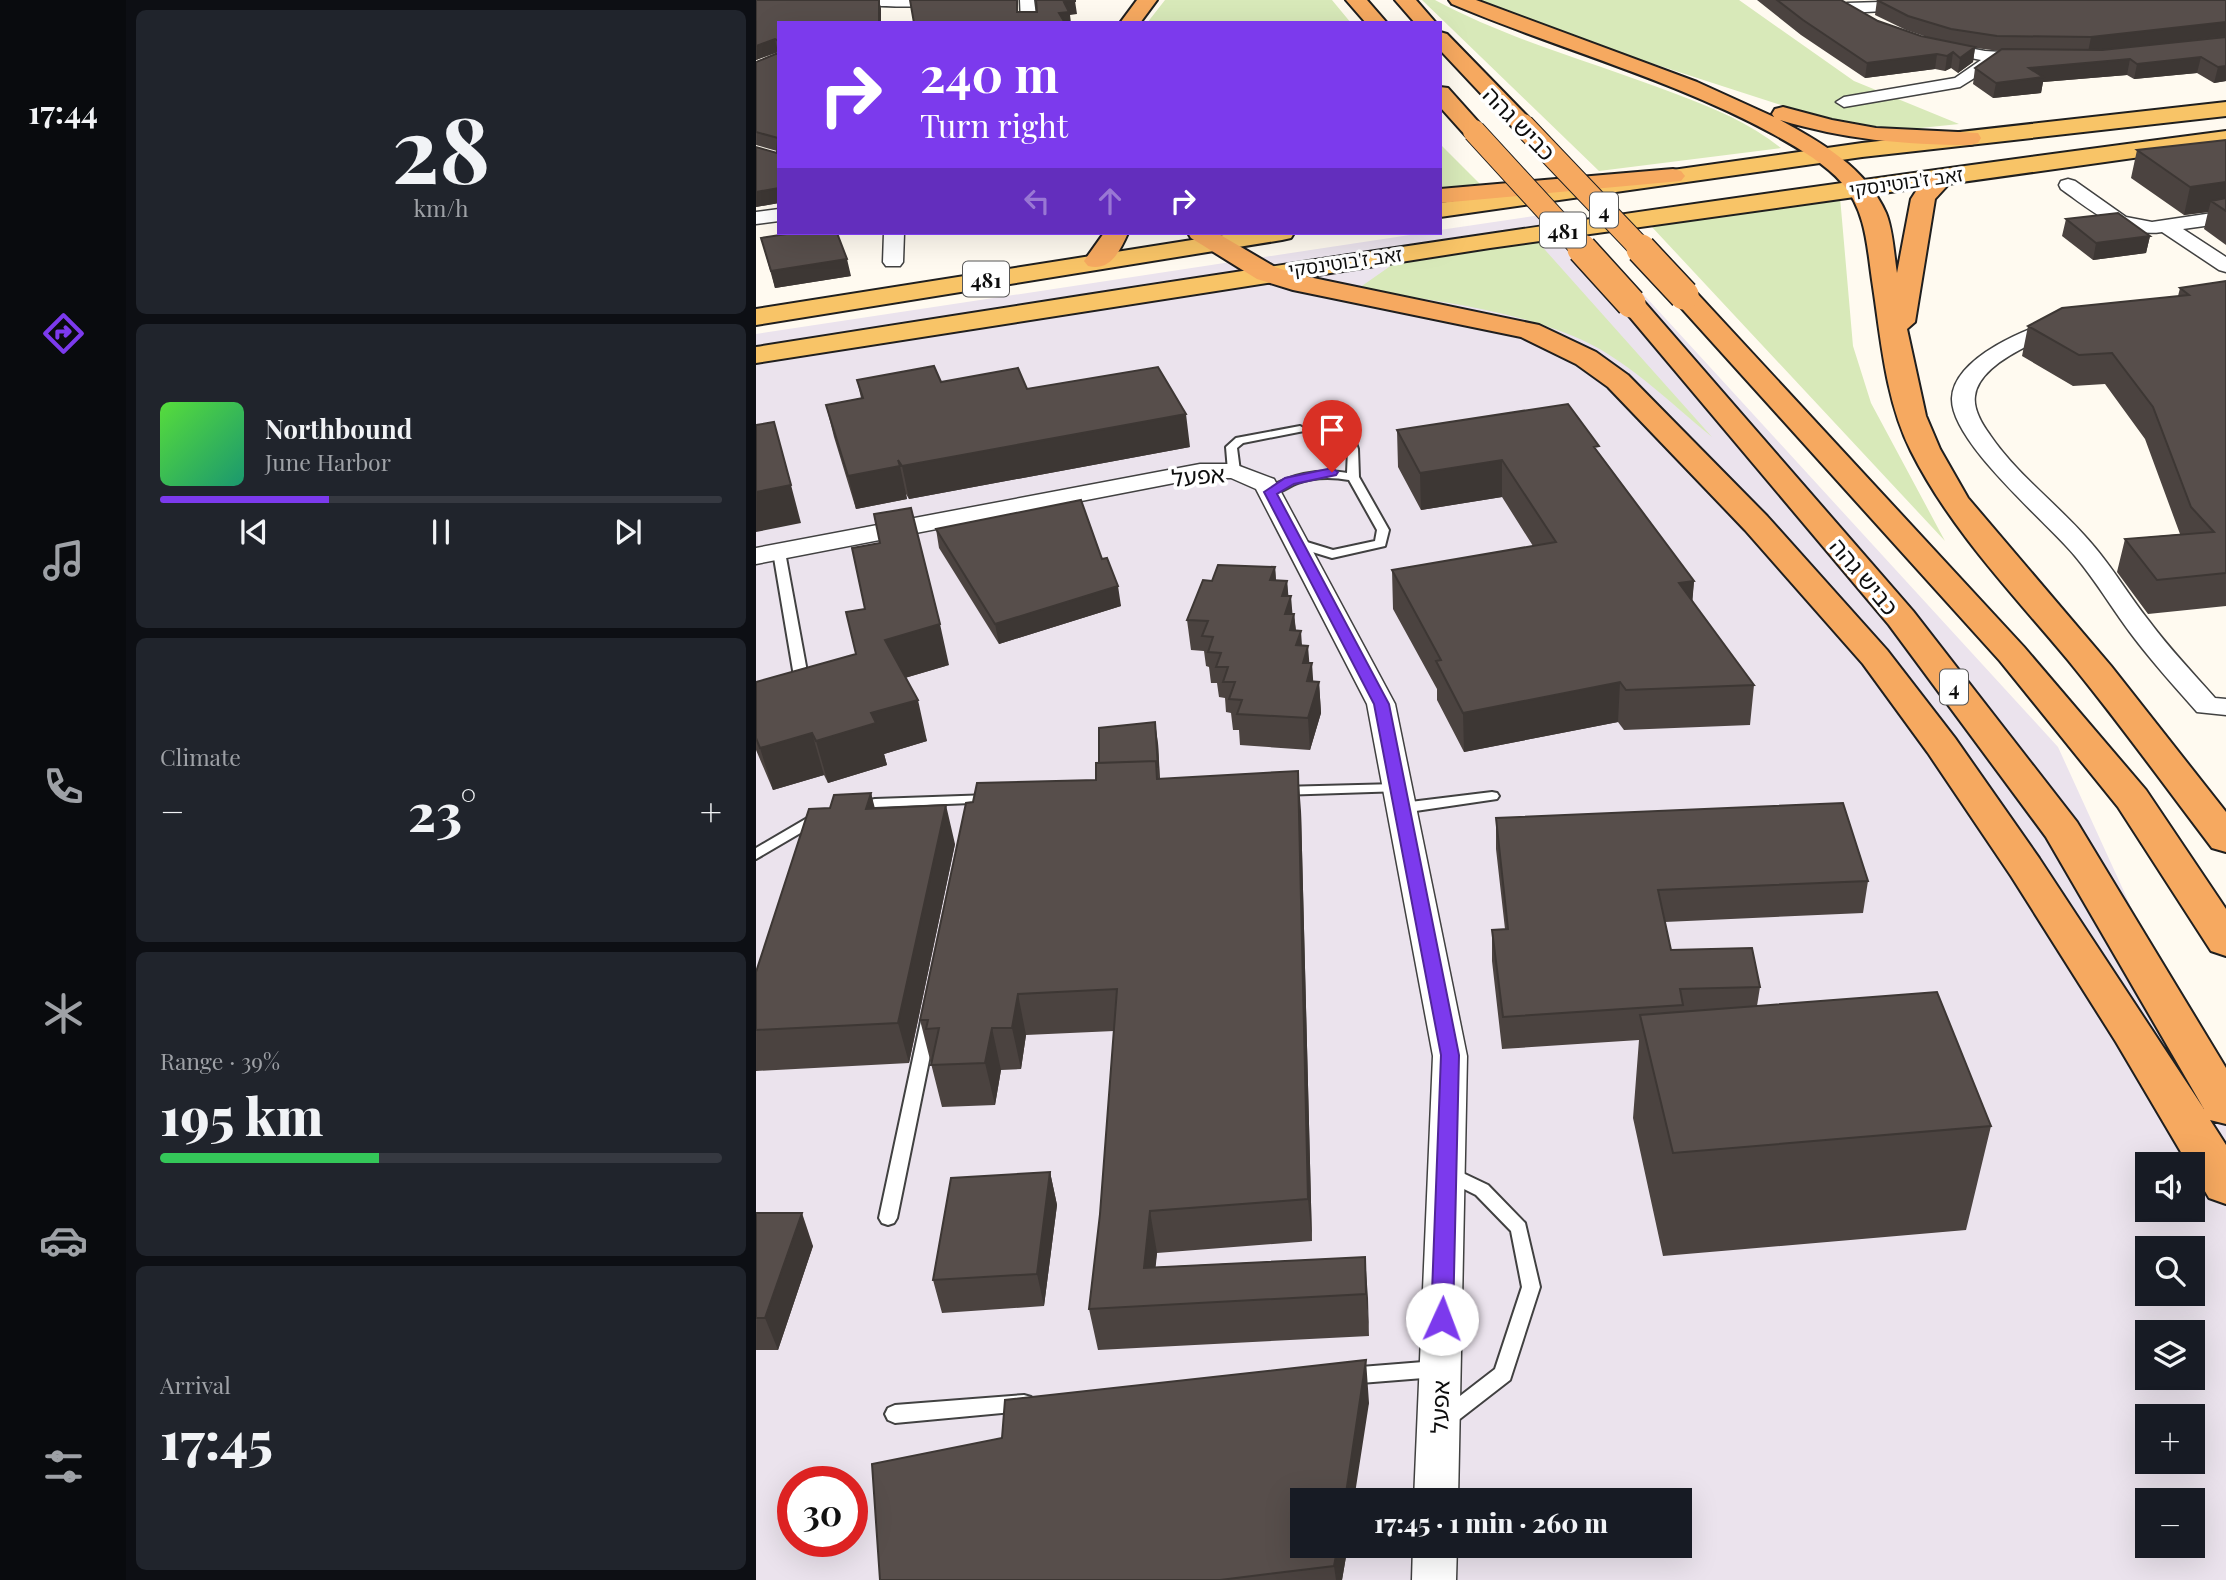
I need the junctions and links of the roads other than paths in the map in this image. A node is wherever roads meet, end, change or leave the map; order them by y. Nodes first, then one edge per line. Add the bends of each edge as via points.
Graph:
1 (840, 0) edge
2 (947, 0) edge
3 (1027, 0) edge
4 (1147, 0) edge
5 (1356, 0) edge
6 (1405, 0) edge
7 (1459, 0) edge
8 (919, 2) junction
9 (1841, 4) edge
10 (1927, 6) edge
11 (881, 18) edge
12 (917, 21) edge
13 (1029, 21) edge
14 (1131, 21) edge
15 (1375, 21) edge
16 (1424, 21) edge
17 (1876, 26) edge
18 (1442, 40) edge
19 (1920, 42) edge
20 (1996, 57) junction
21 (2046, 59) edge
22 (1676, 81) junction
23 (1442, 95) edge
24 (1844, 102) dead end
25 (2226, 109) edge
26 (1445, 128) edge
27 (1970, 138) junction
28 (2226, 138) edge
29 (1824, 155) junction
30 (1945, 175) junction
31 (1673, 176) junction
32 (2068, 185) dead end
33 (1860, 187) junction
34 (1442, 196) edge
35 (1442, 210) edge
36 (777, 215) edge
37 (2226, 217) edge
38 (756, 218) edge
39 (1562, 226) junction
40 (2165, 226) junction
41 (894, 235) edge
42 (1115, 235) edge
43 (1252, 235) edge
44 (1208, 238) edge
45 (1097, 261) junction
46 (893, 262) dead end
47 (2226, 266) edge
48 (1266, 273) junction
49 (756, 317) edge
50 (2087, 318) edge
51 (1897, 348) junction
52 (756, 355) edge
53 (1346, 428) dead end
54 (1300, 429) dead end
55 (1234, 471) junction
56 (1353, 477) junction
57 (1270, 492) junction
58 (1297, 543) junction
59 (768, 554) edge
60 (804, 694) edge
61 (2226, 707) edge
62 (1261, 792) edge
63 (1492, 796) dead end
64 (1400, 798) junction
65 (1001, 799) edge
66 (2226, 839) edge
67 (756, 854) edge
68 (2226, 941) edge
69 (932, 1002) edge
70 (2226, 1107) edge
71 (1446, 1172) junction
72 (2226, 1185) edge
73 (888, 1218) dead end
74 (1441, 1368) junction
75 (1332, 1378) edge
76 (1045, 1402) edge
77 (895, 1414) dead end
78 (1439, 1424) junction
79 (1436, 1488) edge
80 (1435, 1558) edge
81 (1434, 1580) edge

1 - 8 street
2 - 8 street
3 - 13 street
4 - 14 highway
5 - 15 highway
6 - 16 highway
7 - 22 highway via 1518,26
8 - 11 street
8 - 12 street
9 - 10 street
9 - 17 street
18 - 68 highway, כביש גהה / 4, bridge via 1685,295 2012,654 2132,799
19 - 20 street
20 - 21 street
20 - 24 street via 1960,82
22 - 27 highway via 1854,133
22 - 29 highway via 1764,120
23 - 39 highway, כביש גהה / 4, bridge
25 - 27 main road, זאב ז'בוטינסקי / 481
26 - 39 highway, bridge
27 - 29 main road, זאב ז'בוטינסקי / 481
28 - 30 main road, זאב ז'בוטינסקי / 481
29 - 31 main road, זאב ז'בוטינסקי / 481
29 - 33 highway
30 - 33 main road, זאב ז'בוטינסקי / 481
30 - 51 highway via 1923,199
31 - 34 highway
31 - 35 main road, זאב ז'בוטינסקי / 481
32 - 40 street via 2120,222
33 - 48 main road, זאב ז'בוטינסקי / 481
33 - 51 highway via 1874,214
36 - 38 street
37 - 40 street
39 - 70 highway, כביש גהה / 4, bridge via 1901,618 2063,831
40 - 47 street
41 - 46 street
42 - 45 highway
43 - 44 main road, זאב ז'בוטינסקי / 481
44 - 45 main road, זאב ז'בוטינסקי / 481
44 - 48 highway
45 - 49 main road, זאב ז'בוטינסקי / 481
48 - 52 main road, זאב ז'בוטינסקי / 481
48 - 72 highway via 1325,290 1529,331 1567,348 1618,381 1756,523 1875,657 2025,867
50 - 61 street via 2053,327 2006,350 1972,374 1963,398 1968,422 2082,548 2207,706
51 - 66 highway via 1911,416 1954,502 2107,684
53 - 56 lane via 1353,449
54 - 55 lane via 1240,440 1231,447
55 - 57 street, אפעל via 1266,484
55 - 59 street, אפעל via 1200,471
56 - 57 lane via 1332,472 1290,481
56 - 58 lane via 1384,530 1381,543 1332,554
57 - 58 street, אפעל
58 - 64 street, אפעל via 1381,704
59 - 60 lane
62 - 64 lane
63 - 64 lane
64 - 71 street, אפעל via 1450,1055
65 - 67 lane via 972,806 875,803 827,812
69 - 73 lane
71 - 74 street, אפעל
71 - 78 lane via 1482,1190 1519,1228 1531,1287 1503,1374
74 - 75 lane
74 - 78 street, אפעל
76 - 77 lane
78 - 79 street, אפעל
80 - 81 street

